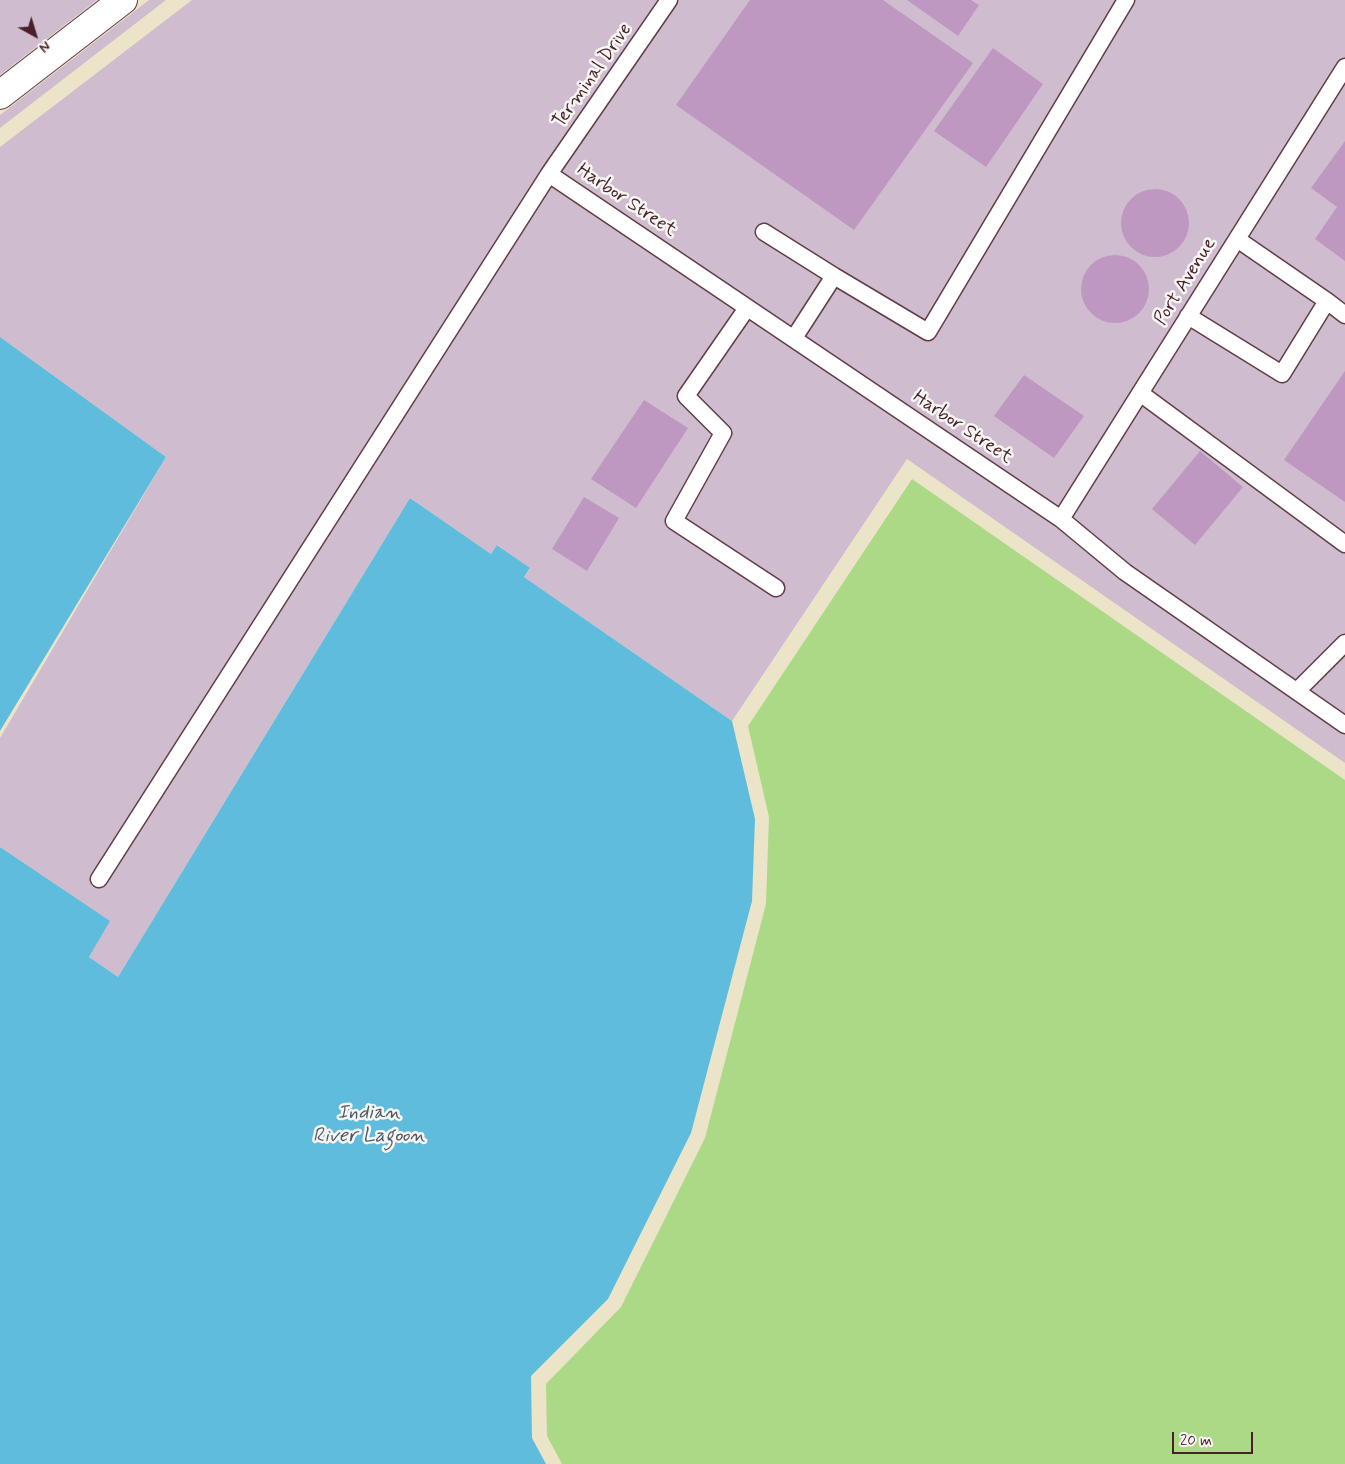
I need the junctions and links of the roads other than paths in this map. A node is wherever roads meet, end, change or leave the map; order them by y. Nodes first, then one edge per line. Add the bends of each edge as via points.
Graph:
1 (123, 0) edge
2 (669, 0) edge
3 (1126, 0) edge
4 (1345, 67) edge
5 (0, 95) edge
6 (549, 174) junction
7 (764, 232) dead end
8 (1237, 239) junction
9 (834, 276) junction
10 (1326, 301) junction
11 (747, 308) junction
12 (1345, 315) edge
13 (1188, 316) junction
14 (794, 338) junction
15 (1140, 393) junction
16 (1061, 519) junction
17 (1345, 544) edge
18 (776, 588) dead end
19 (1345, 643) edge
20 (1297, 691) junction
21 (1345, 724) edge
22 (99, 879) dead end

1 - 5 street
2 - 6 lane, Terminal Drive
3 - 9 lane via 928,332
4 - 8 lane, Port Avenue
6 - 11 lane, Harbor Street
6 - 22 lane, Terminal Drive
7 - 9 lane
8 - 10 lane
8 - 13 lane, Port Avenue
9 - 14 lane
10 - 12 lane
10 - 13 lane via 1282,374
11 - 14 lane, Harbor Street
11 - 18 lane via 686,396 723,433 674,521
13 - 15 lane, Port Avenue
14 - 16 lane, Harbor Street
15 - 16 lane, Port Avenue
15 - 17 lane
16 - 20 lane, Harbor Street via 1125,572
19 - 20 lane
20 - 21 lane, Harbor Street

